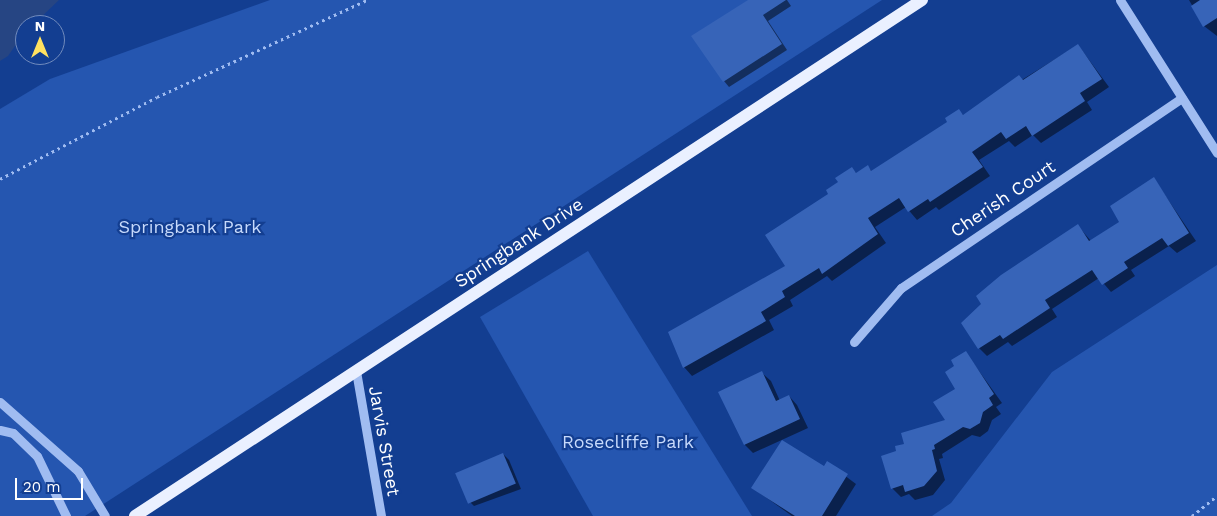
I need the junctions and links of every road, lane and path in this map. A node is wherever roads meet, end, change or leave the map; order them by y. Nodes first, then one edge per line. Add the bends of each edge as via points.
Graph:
1 (367, 0) edge
2 (922, 0) edge
3 (1120, 0) edge
4 (1182, 98) junction
5 (1217, 153) edge
6 (0, 179) edge
7 (854, 342) dead end
8 (356, 371) junction
9 (0, 402) edge
10 (0, 430) edge
11 (1217, 496) edge
12 (66, 516) edge
13 (105, 516) edge
14 (135, 516) edge
15 (381, 516) edge
16 (1192, 516) edge

1 - 6 path via 157,97
2 - 8 main road, Springbank Drive
3 - 4 street
4 - 5 street
4 - 7 street, Cherish Court via 901,288
8 - 14 main road, Springbank Drive
8 - 15 street, Jarvis Street
9 - 13 street via 78,471
10 - 12 street via 13,433 37,456
11 - 16 path

